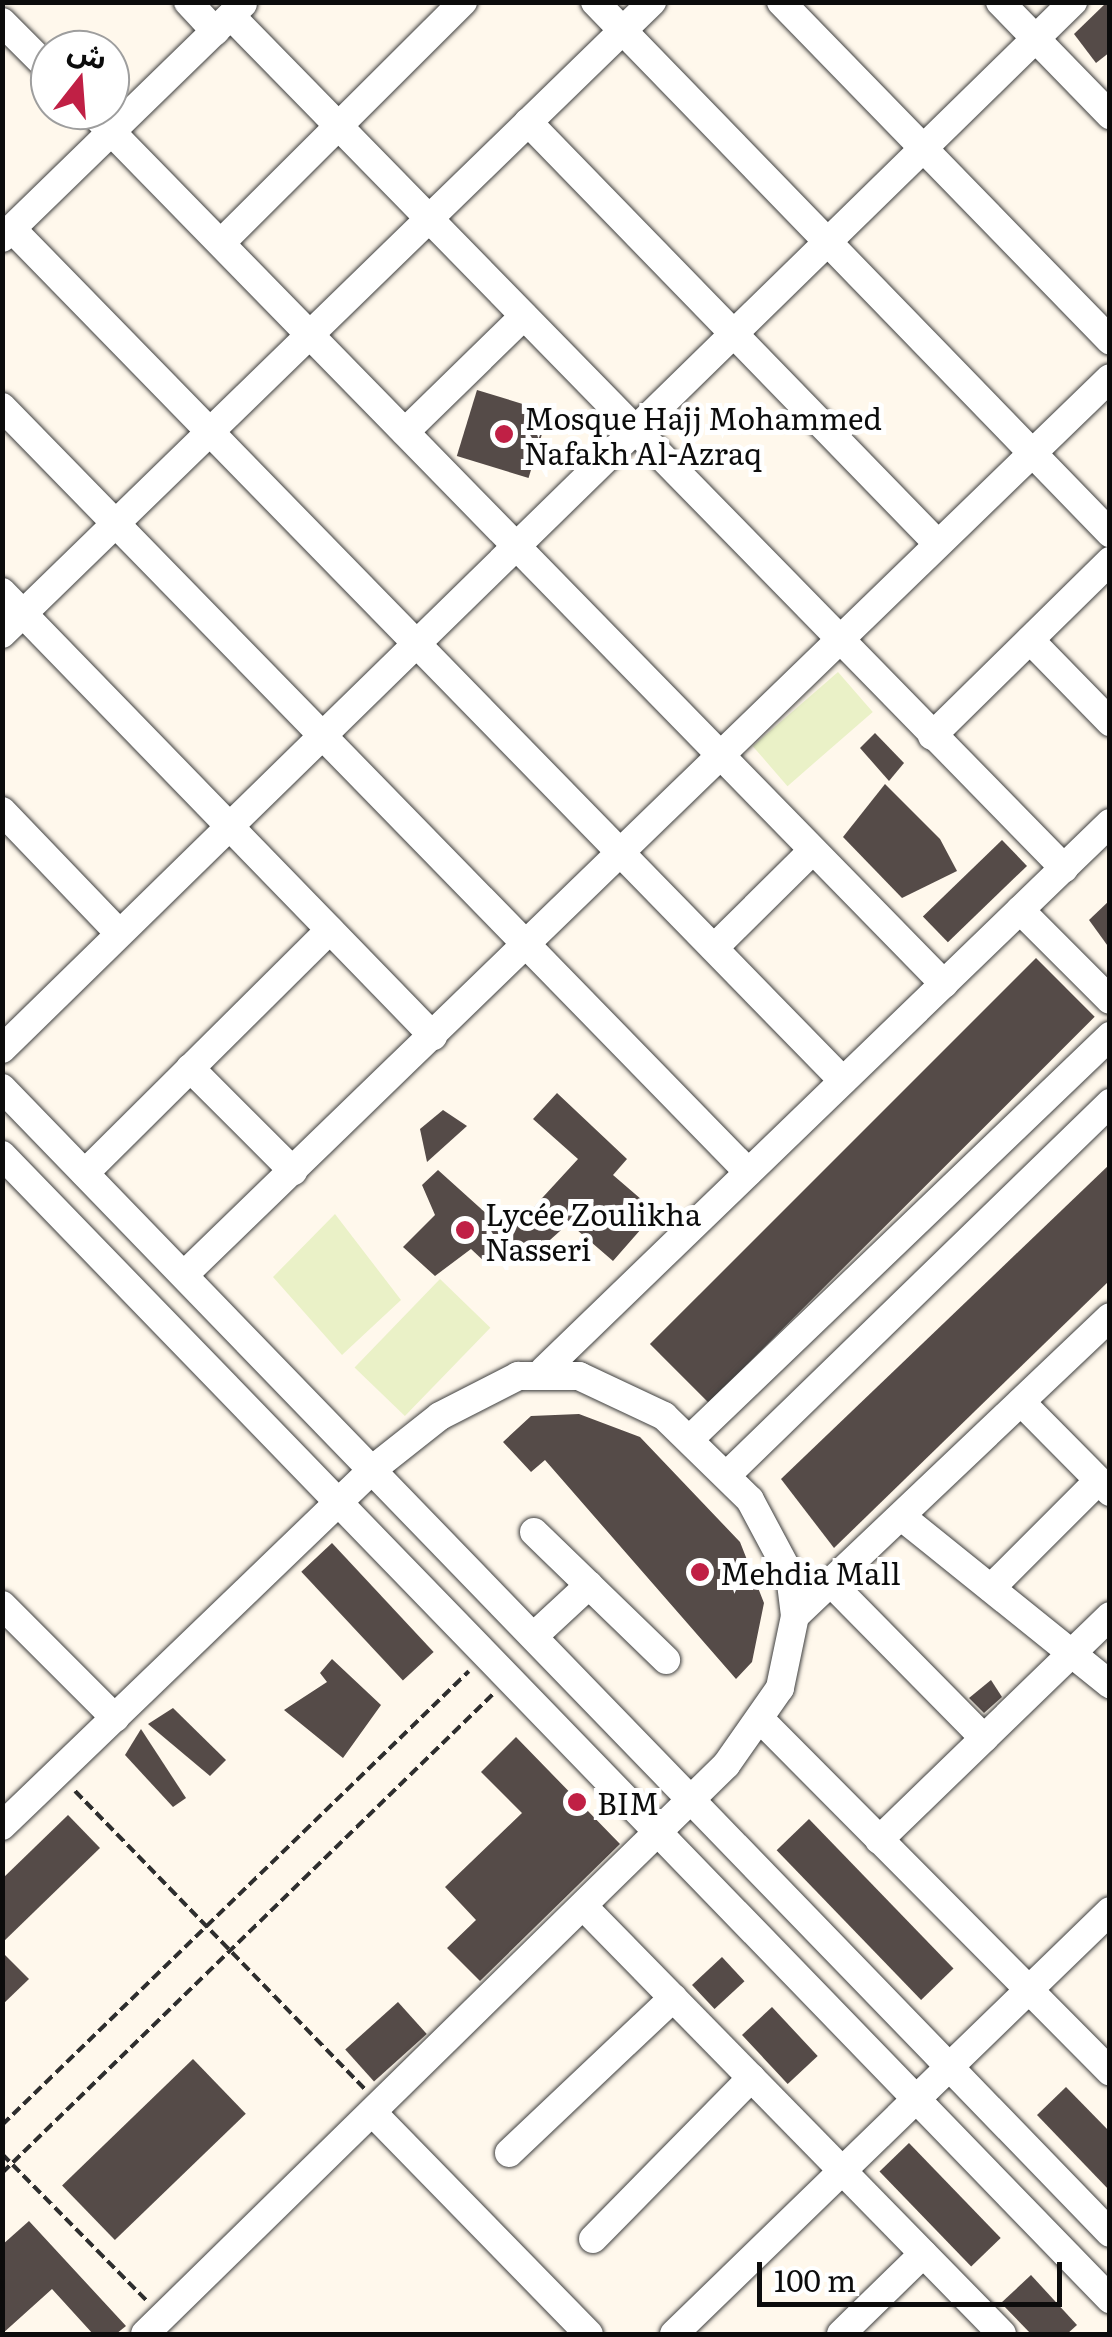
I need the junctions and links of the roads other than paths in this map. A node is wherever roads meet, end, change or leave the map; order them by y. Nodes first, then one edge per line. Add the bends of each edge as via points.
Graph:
1 (188, 2) edge
2 (462, 2) edge
3 (595, 2) edge
4 (652, 2) edge
5 (781, 2) edge
6 (1000, 2) edge
7 (1072, 2) edge
8 (230, 16) edge
9 (5, 30) edge
10 (623, 30) junction
11 (1035, 39) junction
12 (30, 52) edge
13 (1110, 115) edge
14 (528, 122) junction
15 (338, 126) junction
16 (112, 132) junction
17 (924, 148) junction
18 (429, 218) junction
19 (7, 233) edge
20 (829, 240) junction
21 (221, 243) junction
22 (524, 316) junction
23 (733, 332) junction
24 (310, 334) junction
25 (1110, 340) edge
26 (1110, 378) edge
27 (2, 407) edge
28 (634, 428) junction
29 (210, 430) junction
30 (405, 432) junction
31 (1034, 453) junction
32 (115, 523) junction
33 (1110, 533) edge
34 (514, 543) junction
35 (938, 544) junction
36 (1110, 560) edge
37 (2, 592) edge
38 (24, 614) junction
39 (2, 634) edge
40 (412, 640) junction
41 (1030, 640) junction
42 (839, 642) junction
43 (1110, 722) edge
44 (318, 732) junction
45 (932, 736) junction
46 (721, 758) junction
47 (2, 811) edge
48 (1110, 823) edge
49 (226, 824) junction
50 (813, 850) junction
51 (620, 853) junction
52 (1064, 868) junction
53 (1020, 910) junction
54 (330, 930) junction
55 (118, 932) junction
56 (527, 943) junction
57 (714, 948) junction
58 (944, 984) junction
59 (1110, 1000) edge
60 (433, 1036) junction
61 (1110, 1036) edge
62 (2, 1049) edge
63 (190, 1068) junction
64 (843, 1081) junction
65 (2, 1088) edge
66 (1110, 1102) edge
67 (2, 1155) edge
68 (293, 1171) junction
69 (748, 1172) junction
70 (85, 1173) junction
71 (184, 1276) junction
72 (1110, 1317) edge
73 (544, 1370) junction
74 (1021, 1402) junction
75 (691, 1438) junction
76 (373, 1468) junction
77 (728, 1474) junction
78 (1104, 1486) edge
79 (339, 1500) junction
80 (902, 1518) junction
81 (534, 1532) dead end
82 (831, 1583) junction
83 (589, 1585) junction
84 (991, 1588) junction
85 (2, 1605) edge
86 (795, 1616) junction
87 (1110, 1616) edge
88 (534, 1636) junction
89 (1070, 1654) junction
90 (666, 1660) dead end
91 (1110, 1684) edge
92 (115, 1718) junction
93 (762, 1721) junction
94 (984, 1738) junction
95 (692, 1801) junction
96 (2, 1826) edge
97 (659, 1834) junction
98 (879, 1840) junction
99 (585, 1908) junction
100 (1110, 1911) edge
101 (1028, 1991) junction
102 (672, 1998) junction
103 (950, 2066) junction
104 (1108, 2068) edge
105 (751, 2078) junction
106 (916, 2098) junction
107 (377, 2110) junction
108 (509, 2153) dead end
109 (842, 2171) junction
110 (1110, 2233) edge
111 (593, 2239) dead end
112 (923, 2254) junction
113 (1110, 2299) edge
114 (154, 2326) edge
115 (589, 2334) edge
116 (674, 2334) edge
117 (840, 2334) edge
118 (1002, 2334) edge

1 - 8 street
2 - 15 street
3 - 10 street
4 - 10 street
5 - 17 street
6 - 11 street
7 - 11 street
8 - 15 street
8 - 16 street
9 - 12 street
10 - 14 street
10 - 20 street
11 - 13 street
11 - 17 street
14 - 18 street
14 - 23 street
15 - 18 street
15 - 21 street
16 - 19 street
16 - 21 street
17 - 20 street
17 - 25 street
18 - 22 street
18 - 24 street
19 - 29 street
20 - 23 street
20 - 31 street
21 - 24 street
22 - 28 street
22 - 30 street
23 - 28 street
23 - 35 street
24 - 29 street
24 - 30 street
26 - 31 street
27 - 32 street
28 - 34 street
28 - 42 street
29 - 32 street
29 - 40 street
30 - 34 street
31 - 33 street
31 - 35 street
32 - 38 street
32 - 44 street
34 - 40 street
34 - 46 street
35 - 42 street
36 - 41 street
37 - 38 street
38 - 39 street
38 - 49 street
40 - 44 street
40 - 51 street
41 - 43 street
41 - 45 street
42 - 45 street
42 - 46 street
44 - 49 street
44 - 56 street
45 - 52 street
46 - 50 street
46 - 51 street
47 - 55 street
48 - 52 street
49 - 54 street
49 - 55 street
50 - 57 street
50 - 58 street
51 - 56 street
51 - 57 street
52 - 53 street
53 - 58 street
53 - 59 street
54 - 60 street
54 - 63 street
55 - 62 street
56 - 60 street
56 - 69 street
57 - 64 street
58 - 64 street
60 - 68 street
61 - 75 street
63 - 68 street
63 - 70 street
64 - 69 street
65 - 70 street
66 - 77 street
67 - 79 street
68 - 71 street
69 - 73 street
70 - 71 street
71 - 76 street
72 - 74 street
73 - 75 street via 623,1392
73 - 76 street via 471,1397
74 - 78 street
74 - 80 street
75 - 77 street
76 - 79 street
76 - 88 street
77 - 86 street via 784,1560
78 - 84 street
79 - 92 street
79 - 97 street
80 - 82 street
80 - 84 street
81 - 83 street
82 - 86 street
82 - 94 street
83 - 88 street
83 - 90 street
84 - 89 street
85 - 92 street
86 - 93 street via 780,1688
87 - 89 street
88 - 95 street
89 - 91 street
89 - 94 street
92 - 96 street
93 - 95 street
93 - 98 street
94 - 98 street
95 - 97 street
95 - 103 street
97 - 99 street
97 - 106 street
98 - 101 street
99 - 102 street
99 - 107 street
100 - 101 street
101 - 103 street
101 - 104 street
102 - 105 street
102 - 108 street
103 - 106 street
103 - 110 street
105 - 109 street
105 - 111 street
106 - 109 street
106 - 113 street
107 - 114 street
107 - 115 street
109 - 112 street
109 - 116 street
112 - 117 street
112 - 118 street

